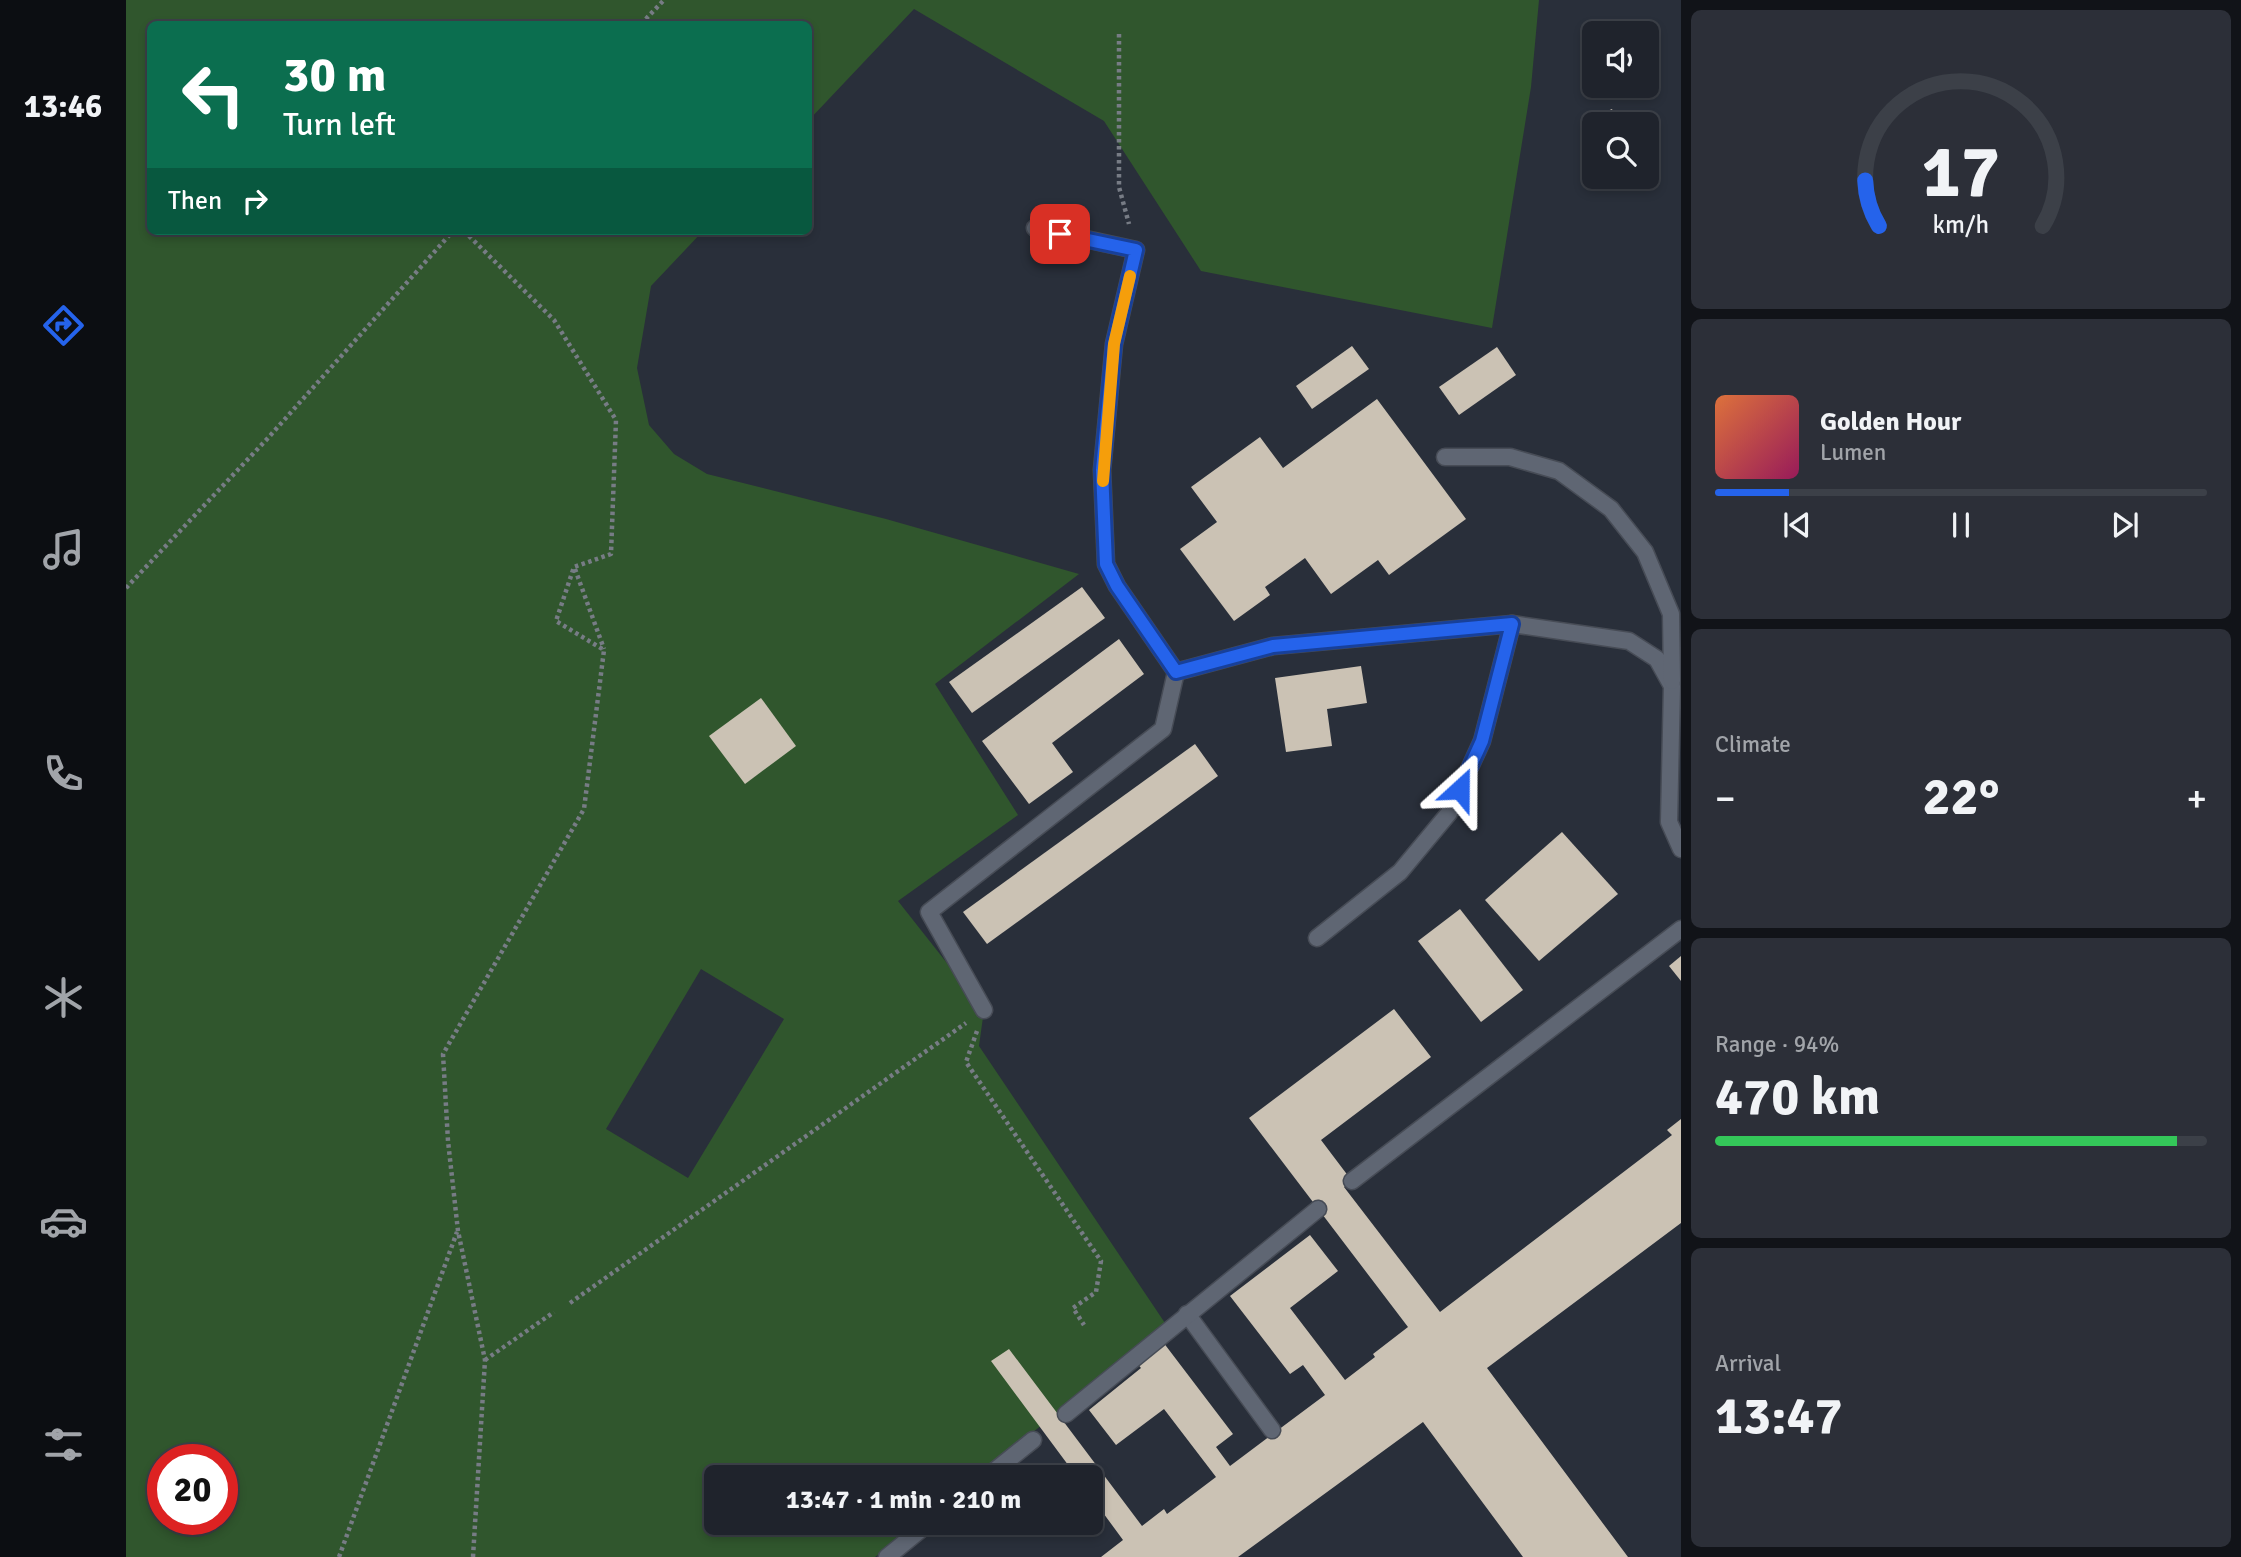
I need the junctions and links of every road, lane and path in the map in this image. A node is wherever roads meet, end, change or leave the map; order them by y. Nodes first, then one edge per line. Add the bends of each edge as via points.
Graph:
1 (664, 0) edge
2 (644, 21) edge
3 (1119, 34) dead end
4 (1035, 228) dead end
5 (449, 235) edge
6 (468, 235) edge
7 (1136, 250) junction
8 (1445, 457) dead end
9 (574, 567) junction
10 (126, 588) edge
11 (1512, 624) junction
12 (604, 650) junction
13 (1176, 672) junction
14 (1677, 685) edge
15 (1681, 849) edge
16 (1681, 929) edge
17 (1317, 938) dead end
18 (984, 1010) junction
19 (1352, 1181) dead end
20 (1318, 1209) dead end
21 (458, 1231) junction
22 (570, 1303) dead end
23 (554, 1312) dead end
24 (1187, 1314) junction
25 (1084, 1325) dead end
26 (485, 1360) junction
27 (1066, 1414) dead end
28 (1272, 1430) dead end
29 (1033, 1440) dead end
30 (1002, 1465) edge
31 (914, 1535) edge
32 (339, 1557) edge
33 (473, 1557) edge
34 (887, 1557) edge

1 - 2 path
3 - 7 path via 1119,187
4 - 7 lane
5 - 10 path
6 - 9 path via 554,320 616,420 611,554
7 - 13 lane via 1112,356 1102,470 1106,564
8 - 14 lane via 1510,457 1559,471 1611,509 1645,552 1671,614
9 - 12 path
9 - 12 path via 556,621
11 - 13 lane via 1273,646
11 - 14 lane via 1629,641 1657,659
11 - 17 lane via 1482,741 1449,813 1400,872
12 - 21 path via 584,809 443,1054
13 - 18 lane via 1163,729 929,912
14 - 15 lane via 1669,822
16 - 19 lane
18 - 22 path
18 - 25 path via 966,1062 1101,1261 1096,1292 1073,1308
20 - 24 lane
21 - 26 path
21 - 32 path
23 - 26 path
24 - 27 lane
24 - 28 lane
26 - 33 path
29 - 30 lane
31 - 34 lane

